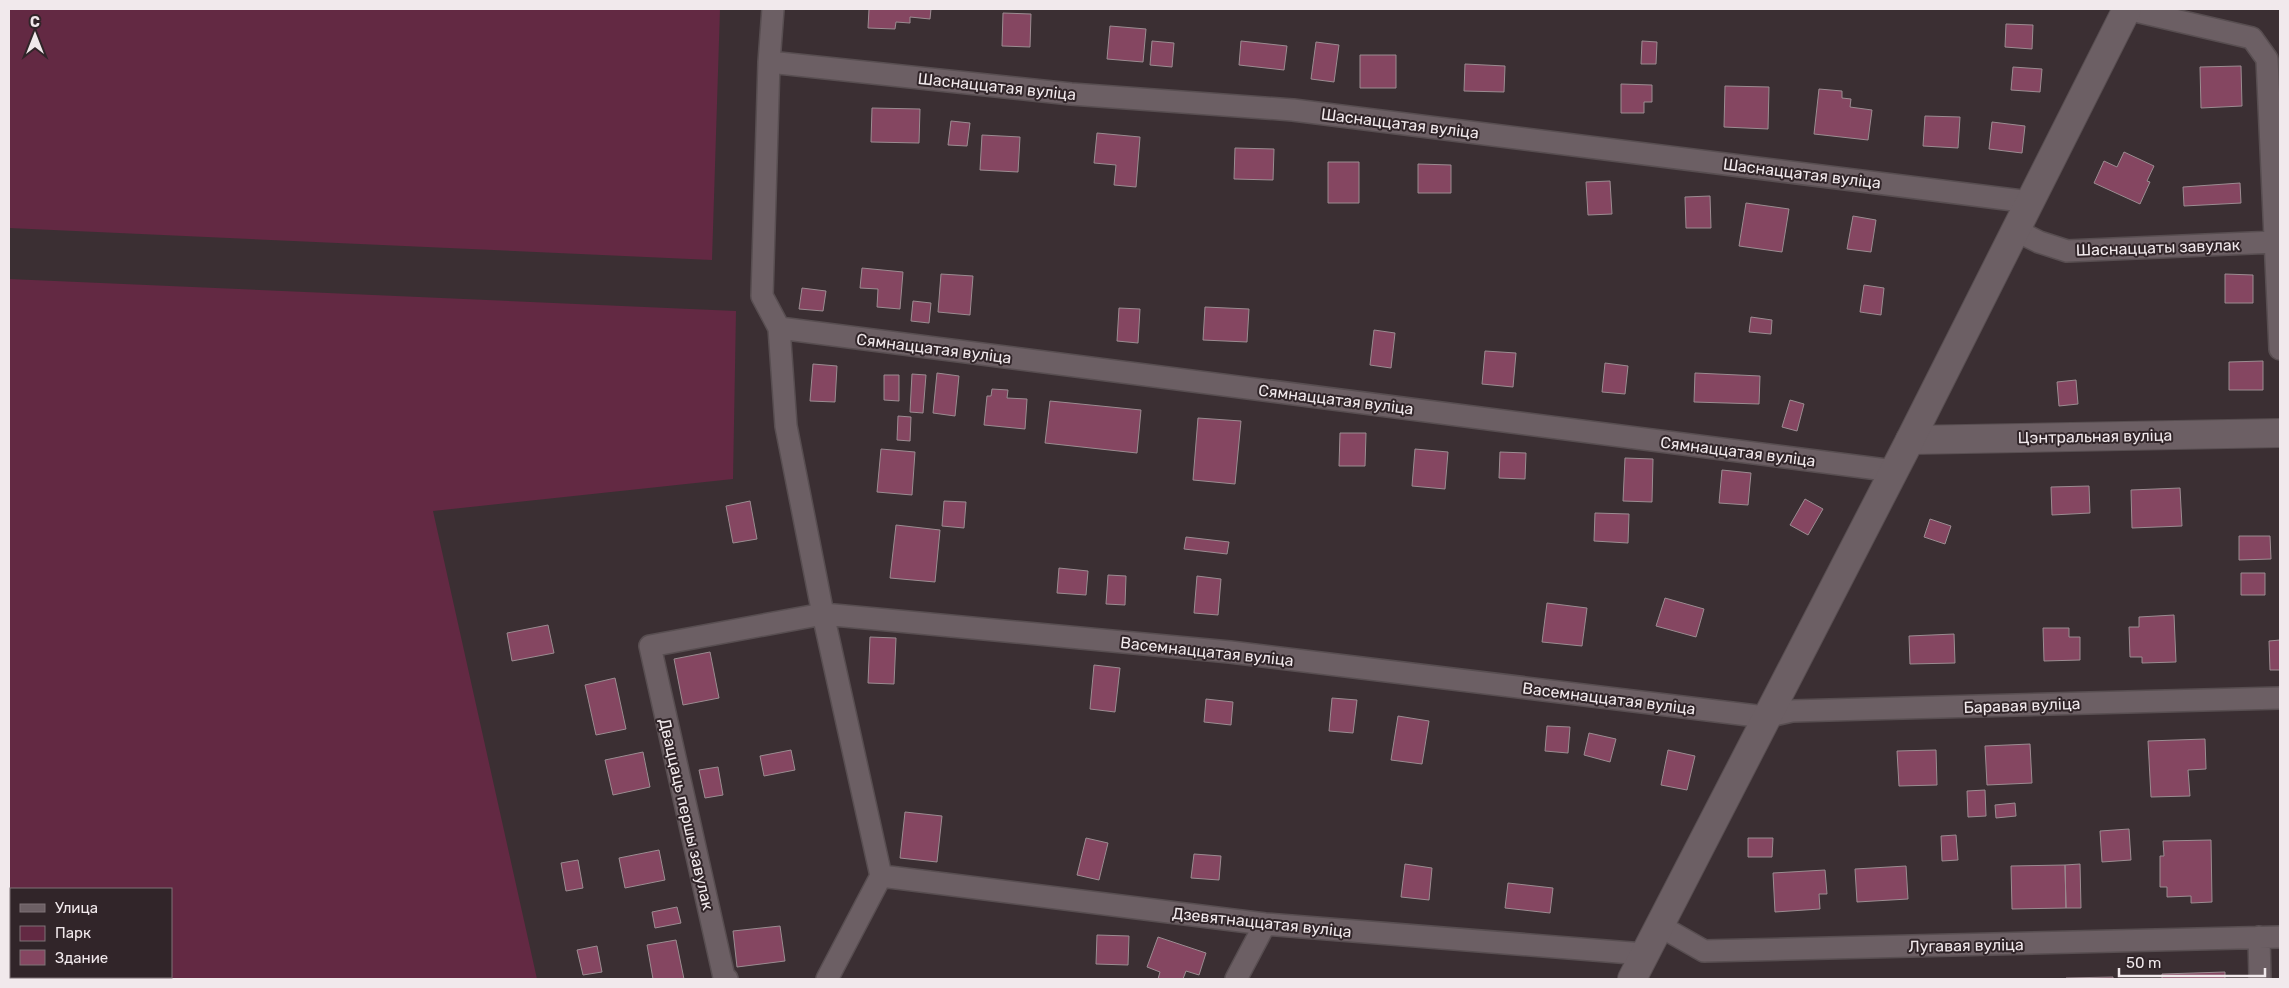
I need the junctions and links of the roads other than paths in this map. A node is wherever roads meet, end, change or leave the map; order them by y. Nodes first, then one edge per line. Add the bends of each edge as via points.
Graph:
1 (773, 9) edge
2 (2127, 9) edge
3 (768, 62) junction
4 (2030, 202) junction
5 (2015, 230) junction
6 (2275, 242) junction
7 (778, 328) junction
8 (2280, 349) edge
9 (2280, 432) edge
10 (1910, 440) junction
11 (1894, 471) junction
12 (823, 614) junction
13 (650, 646) joint
14 (2280, 698) edge
15 (1765, 717) junction
16 (881, 876) junction
17 (1265, 924) junction
18 (1660, 926) junction
19 (2259, 937) junction
20 (2280, 937) edge
21 (1644, 954) junction
22 (727, 979) edge
23 (827, 979) edge
24 (1236, 979) edge
25 (1632, 979) edge
26 (2260, 979) edge

1 - 3 street
2 - 4 main road
2 - 6 street via 2252,38 2267,59
3 - 4 street, Шаснаццатая вуліца via 1071,94 1293,110
3 - 7 street via 762,296
4 - 5 main road
5 - 6 street, Шаснаццаты завулак via 2067,251
5 - 10 main road
6 - 8 street
7 - 11 street, Сямнаццатая вуліца
7 - 12 street via 786,426
9 - 10 main road, Цэнтральная вуліца
10 - 11 main road
11 - 15 main road
12 - 13 street, Васемнаццатая вуліца
12 - 15 street, Васемнаццатая вуліца via 1230,652
12 - 16 street
13 - 22 street, Дваццаць першы завулак
14 - 15 street, Баравая вуліца via 1792,711
15 - 18 main road
16 - 17 street, Дзевятнаццатая вуліца
16 - 23 street
17 - 21 street, Дзевятнаццатая вуліца
17 - 24 street
18 - 19 street, Лугавая вуліца via 1704,951
18 - 21 main road
19 - 20 street, Лугавая вуліца
19 - 26 street
21 - 25 main road

